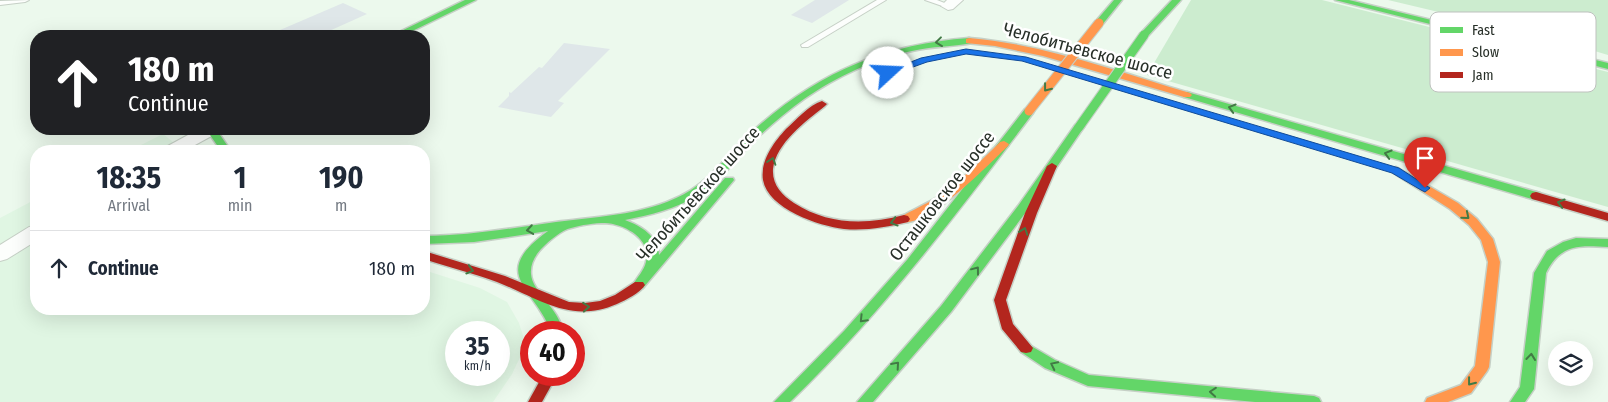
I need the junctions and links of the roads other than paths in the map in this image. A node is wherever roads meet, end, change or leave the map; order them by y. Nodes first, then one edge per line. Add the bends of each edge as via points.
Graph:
1 (25, 0) edge
2 (472, 0) edge
3 (882, 0) edge
4 (930, 0) edge
5 (1118, 0) edge
6 (1168, 0) edge
7 (1177, 0) edge
8 (1339, 0) edge
9 (1374, 0) edge
10 (0, 3) edge
11 (952, 3) edge
12 (1430, 13) edge
13 (1430, 22) edge
14 (407, 30) edge
15 (1144, 35) junction
16 (805, 45) dead end
17 (946, 54) dead end
18 (1187, 107) dead end
19 (200, 135) edge
20 (768, 139) dead end
21 (1004, 144) junction
22 (183, 145) edge
23 (1052, 166) junction
24 (738, 170) dead end
25 (1442, 184) dead end
26 (1608, 217) edge
27 (596, 220) junction
28 (578, 222) junction
29 (30, 236) edge
30 (430, 240) edge
31 (1608, 243) edge
32 (0, 254) edge
33 (430, 257) edge
34 (641, 284) junction
35 (539, 299) junction
36 (554, 321) edge
37 (544, 386) edge
38 (535, 402) edge
39 (781, 402) edge
40 (864, 402) edge
41 (1314, 402) edge
42 (1432, 402) edge
43 (1517, 402) edge

1 - 10 lane
2 - 14 street
3 - 16 lane
4 - 11 lane
5 -> 21 street, Осташковское шоссе, bridge
6 - 15 street
7 - 15 street
8 - 13 street
9 - 12 street
15 - 23 street, bridge
17 - 18 street, Челобитьевское шоссе via 966,52 1023,59
19 - 22 street
21 -> 20 street, Челобитьевское шоссе via 969,178 908,218 882,225 849,226 819,220 791,208 774,192 768,177 781,141 793,125 832,97 789,122
21 -> 39 street, Осташковское шоссе via 896,284
40 -> 23 street via 946,308
41 -> 23 street via 1088,380 1050,364 1022,345 1007,326 1000,300 1030,213
24 - 34 street, Челобитьевское шоссе
25 -> 42 street via 1391,169 1454,206 1473,222 1486,239 1494,262 1482,367 1466,389
26 -> 27 street, Челобитьевское шоссе via 1045,54 998,44 953,40 874,59 811,92 761,128 696,192 670,205 634,215
27 - 28 street, Челобитьевское шоссе
27 - 34 street, Челобитьевское шоссе via 627,224 649,241 654,260
28 -> 30 street, Челобитьевское шоссе via 480,237
28 - 35 street, Челобитьевское шоссе via 548,235 530,253 525,277
29 - 32 street
43 -> 31 street via 1527,389 1540,273 1546,256 1564,245
33 -> 35 street, Челобитьевское шоссе via 498,278
35 -> 34 street, Челобитьевское шоссе via 564,308 600,306 623,297
35 - 36 street
37 - 38 street

